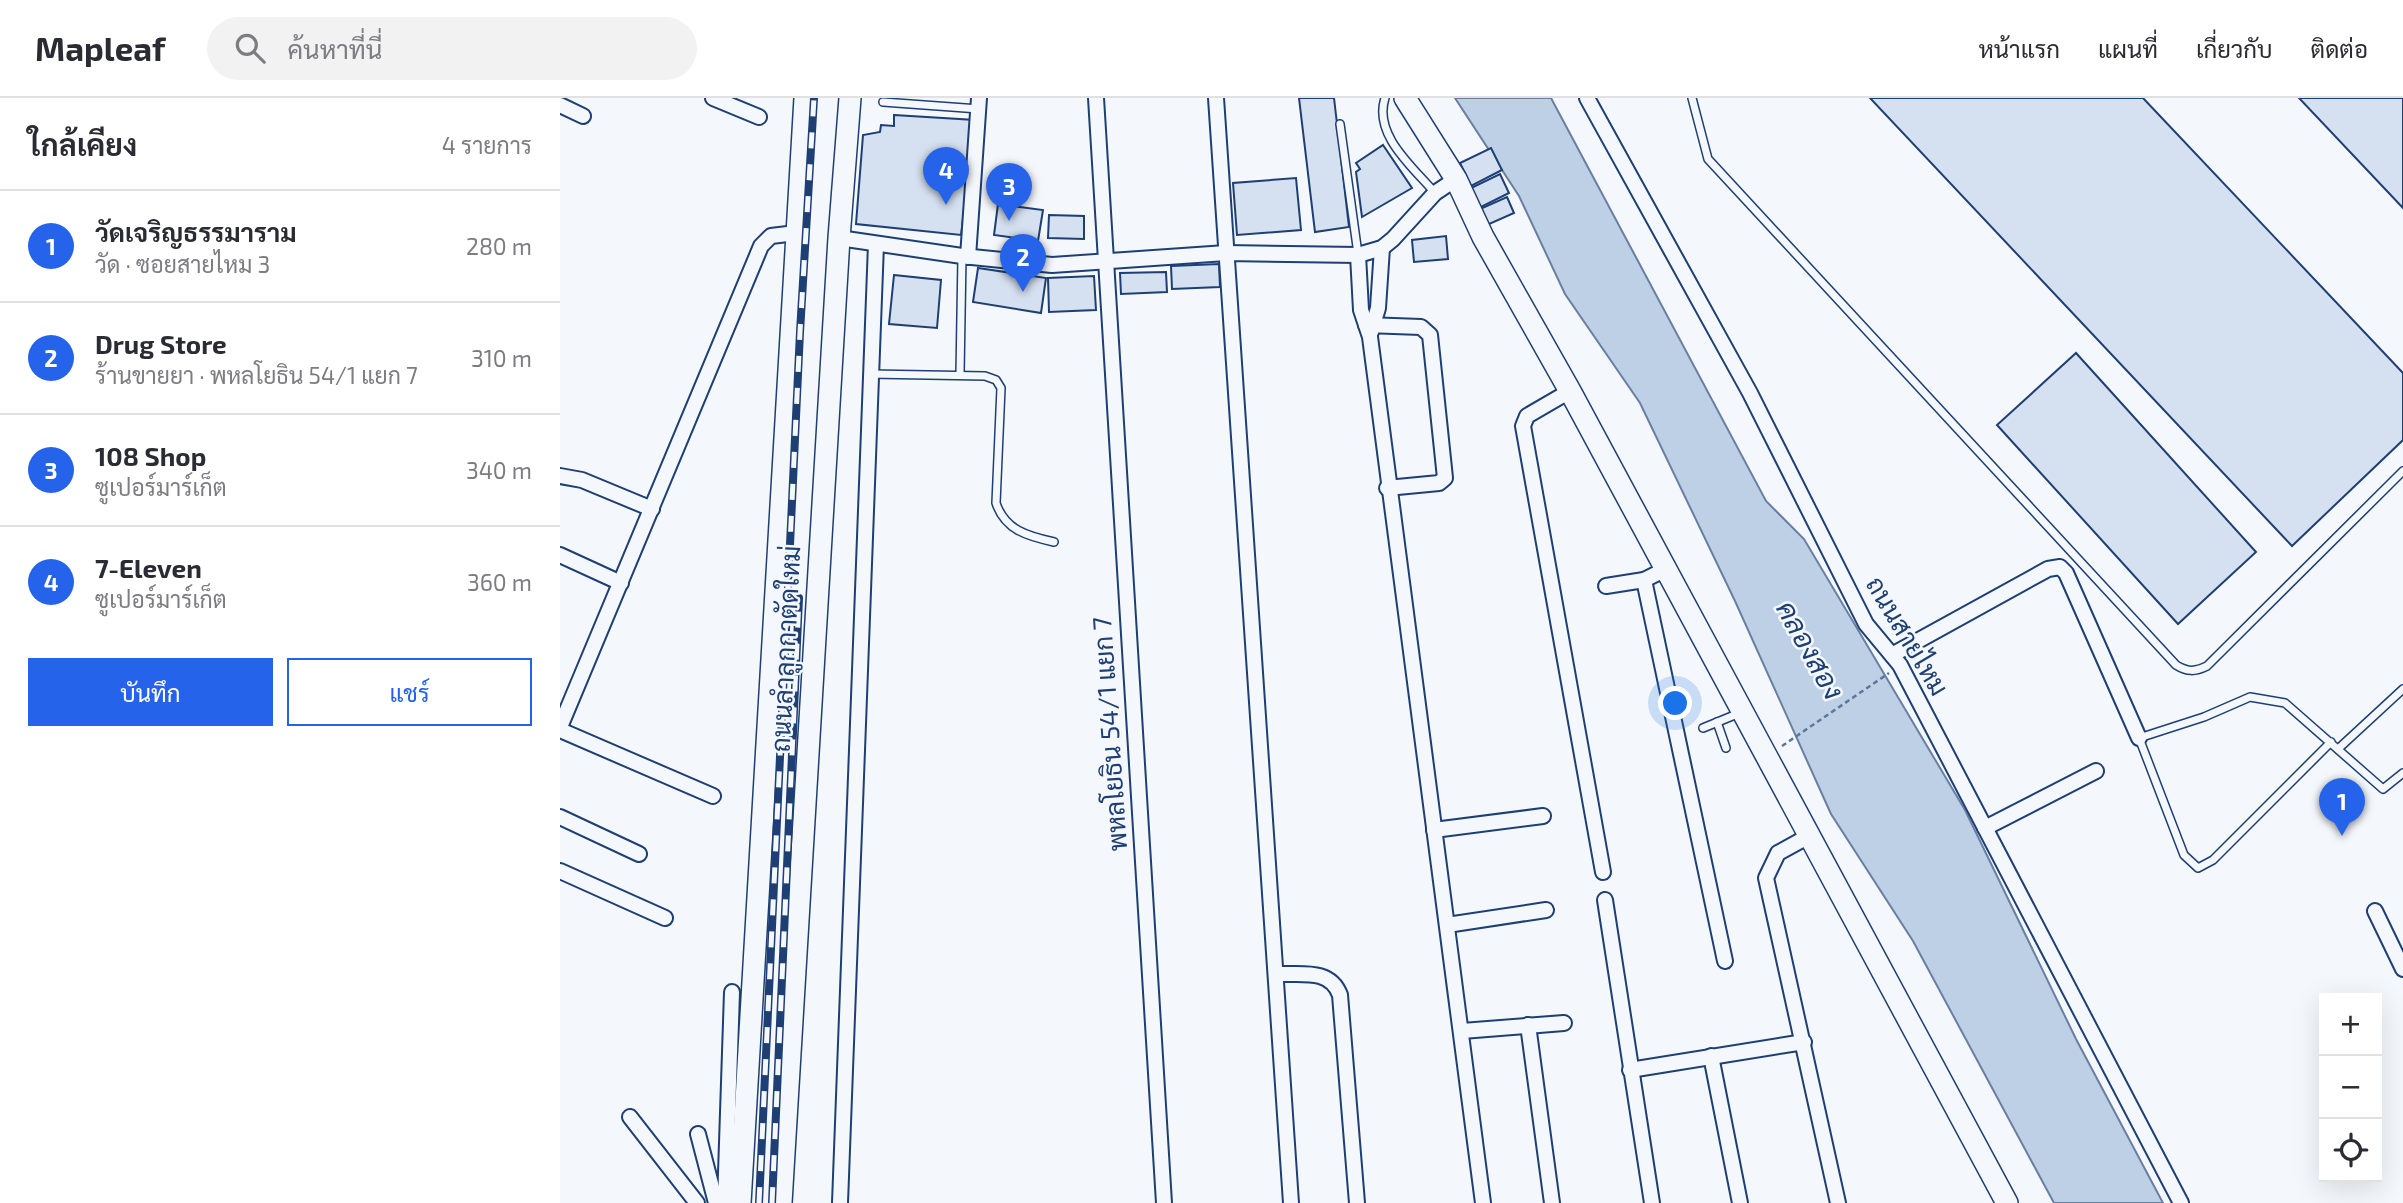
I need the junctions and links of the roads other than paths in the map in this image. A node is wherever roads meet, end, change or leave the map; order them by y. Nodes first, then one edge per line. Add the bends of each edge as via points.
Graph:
1 (713, 98) edge
2 (805, 98) edge
3 (850, 98) edge
4 (1096, 98) edge
5 (1216, 98) edge
6 (1385, 98) edge
7 (1405, 98) edge
8 (1587, 98) edge
9 (1692, 98) edge
10 (736, 102) edge
11 (883, 102) dead end
12 (979, 104) edge
13 (560, 105) edge
14 (583, 116) dead end
15 (759, 117) dead end
16 (1340, 124) dead end
17 (1456, 179) junction
18 (1434, 193) junction
19 (796, 233) junction
20 (839, 238) junction
21 (876, 244) junction
22 (1382, 248) junction
23 (1226, 253) junction
24 (1358, 255) junction
25 (965, 257) junction
26 (1104, 263) junction
27 (1370, 329) junction
28 (869, 374) junction
29 (960, 374) junction
30 (1570, 391) junction
31 (2403, 471) edge
32 (560, 476) edge
33 (1387, 488) junction
34 (652, 509) junction
35 (1054, 542) dead end
36 (560, 555) edge
37 (1666, 569) junction
38 (1644, 580) junction
39 (621, 583) junction
40 (1606, 586) dead end
41 (1892, 655) junction
42 (2403, 689) edge
43 (1742, 712) junction
44 (1717, 722) junction
45 (560, 725) edge
46 (1703, 728) dead end
47 (2139, 738) junction
48 (2330, 743) junction
49 (1726, 748) dead end
50 (2338, 749) junction
51 (2096, 771) dead end
52 (2403, 773) edge
53 (713, 796) dead end
54 (1542, 816) dead end
55 (560, 817) edge
56 (1985, 828) junction
57 (1434, 830) junction
58 (1810, 836) junction
59 (639, 854) dead end
60 (560, 872) edge
61 (1603, 872) dead end
62 (1605, 900) dead end
63 (1546, 910) dead end
64 (2375, 911) dead end
65 (665, 918) dead end
66 (1447, 925) junction
67 (1725, 961) dead end
68 (2403, 969) edge
69 (1276, 974) junction
70 (732, 992) dead end
71 (1564, 1023) dead end
72 (1528, 1025) junction
73 (1462, 1031) junction
74 (1804, 1042) junction
75 (1711, 1056) junction
76 (1630, 1070) junction
77 (630, 1118) dead end
78 (698, 1134) dead end
79 (697, 1203) edge
80 (716, 1203) edge
81 (725, 1203) edge
82 (740, 1203) edge
83 (781, 1203) edge
84 (841, 1203) edge
85 (1164, 1203) edge
86 (1291, 1203) edge
87 (1357, 1203) edge
88 (1483, 1203) edge
89 (1552, 1203) edge
90 (1652, 1203) edge
91 (1740, 1203) edge
92 (1838, 1203) edge
93 (2007, 1203) edge
94 (2181, 1203) edge

1 - 10 street
2 - 19 main road, ถนนลำลูกกาตัดใหม่
3 - 20 main road, ถนนลำลูกกาตัดใหม่
4 - 26 street, พหลโยธิน 54/1 แยก 7
5 - 23 street
6 - 18 lane via 1382,108 1390,140
7 - 17 main road
8 - 41 street, ถนนสายไหม via 1750,393 1866,624
9 - 31 lane via 1708,159 2185,671 2207,666
10 - 15 street
11 - 12 lane
12 - 25 street
13 - 14 street
16 - 24 lane
17 - 18 street
17 - 30 main road via 1483,237
18 - 22 street
19 - 34 street via 771,236 761,246
19 - 82 main road, ถนนลำลูกกาตัดใหม่
20 - 21 street
20 - 83 main road, ถนนลำลูกกาตัดใหม่
21 - 25 street
21 - 28 street
22 - 24 street
22 - 27 street via 1378,308
23 - 24 street
23 - 26 street
23 - 69 street
24 - 27 street via 1361,310
25 - 26 street via 1052,265
25 - 29 lane
26 - 85 street, พหลโยธิน 54/1 แยก 7
27 - 33 street
27 - 33 street via 1421,327 1430,335 1446,473 1439,483
28 - 29 lane
28 - 84 street
29 - 35 lane via 985,376 1001,388 996,503 1000,515 1021,533
30 - 37 main road
30 - 61 street via 1527,416 1523,426
32 - 34 street via 582,480
33 - 57 street
34 - 39 street
36 - 39 street
37 - 38 street
37 - 43 main road
38 - 40 street
38 - 67 street
39 - 45 street
41 - 47 street via 2048,569 2060,567
41 - 56 street, ถนนสายไหม
42 - 50 lane
43 - 44 lane
43 - 58 main road
44 - 46 lane
44 - 49 lane
45 - 53 street
47 - 48 lane via 2204,718 2250,697 2285,703
47 - 48 lane via 2185,855 2198,868 2213,860
48 - 50 lane
50 - 52 lane via 2383,789
51 - 56 street
54 - 57 street
55 - 59 street
56 - 94 street, ถนนสายไหม
57 - 66 street
58 - 74 street via 1778,853 1766,878
58 - 93 main road
60 - 65 street
62 - 76 street
63 - 66 street
64 - 68 street
66 - 73 street
69 - 86 street
69 - 87 street via 1324,976 1336,983
70 - 81 street
71 - 72 street
72 - 73 street
72 - 89 street
73 - 88 street
74 - 75 street
74 - 92 street
75 - 76 street
75 - 91 street
76 - 90 street
77 - 79 street
78 - 80 street

